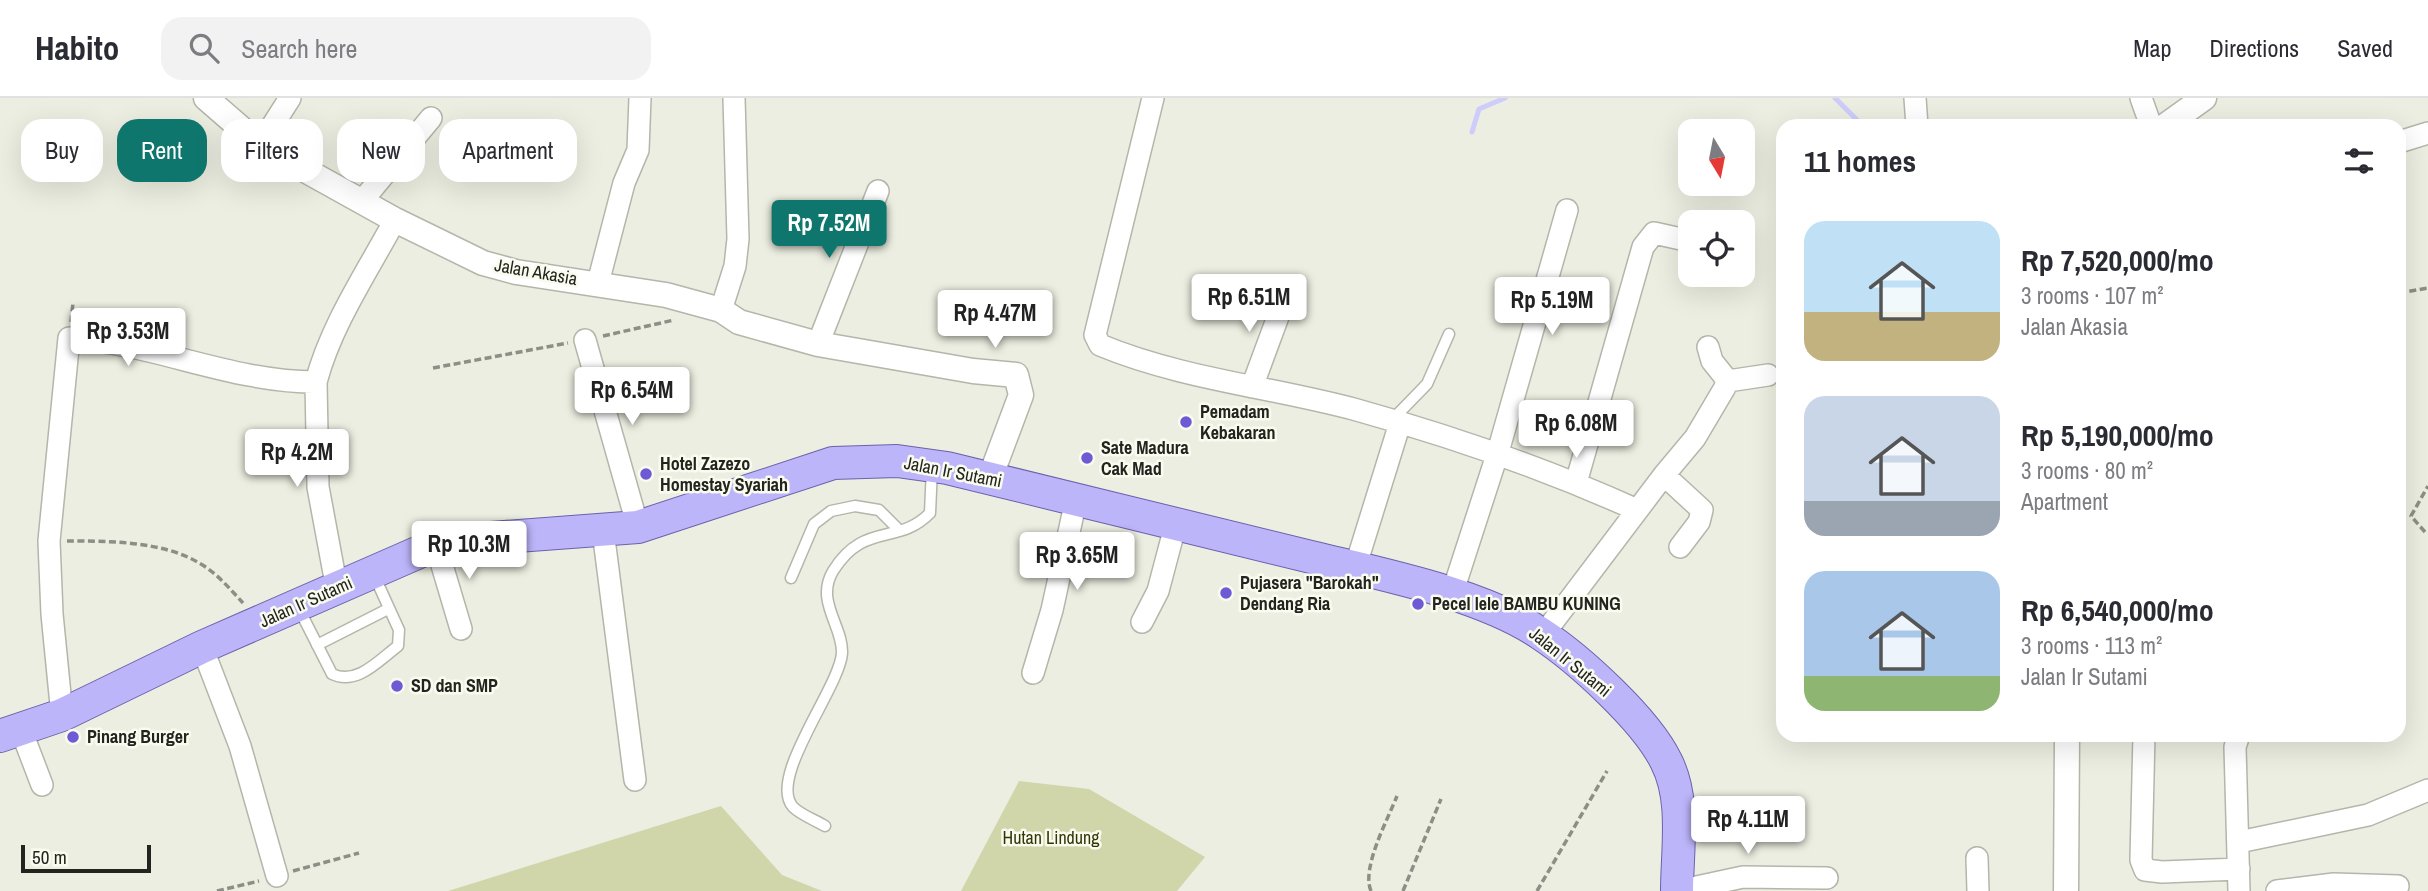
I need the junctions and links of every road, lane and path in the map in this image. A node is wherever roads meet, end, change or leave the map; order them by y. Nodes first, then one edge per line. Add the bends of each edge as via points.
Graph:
1 (290, 98) edge
2 (640, 98) edge
3 (734, 98) edge
4 (1153, 98) edge
5 (1915, 98) edge
6 (2141, 98) edge
7 (2204, 98) edge
8 (214, 100) edge
9 (431, 118) dead end
10 (233, 119) edge
11 (277, 119) edge
12 (1916, 119) edge
13 (2148, 119) edge
14 (2175, 119) edge
15 (2428, 133) edge
16 (2406, 140) edge
17 (323, 180) edge
18 (878, 191) dead end
19 (362, 201) junction
20 (1567, 210) dead end
21 (395, 220) junction
22 (1678, 238) edge
23 (598, 283) junction
24 (2428, 288) edge
25 (2406, 292) edge
26 (1286, 295) dead end
27 (721, 310) junction
28 (1449, 334) dead end
29 (585, 340) dead end
30 (818, 344) junction
31 (1708, 347) dead end
32 (1769, 375) dead end
33 (1728, 381) junction
34 (316, 383) junction
35 (1252, 387) junction
36 (1395, 422) junction
37 (1498, 452) junction
38 (932, 465) junction
39 (1664, 475) junction
40 (990, 478) junction
41 (1576, 483) junction
42 (2428, 486) edge
43 (1076, 500) junction
44 (1637, 510) junction
45 (1176, 523) junction
46 (638, 527) junction
47 (603, 531) junction
48 (900, 531) junction
49 (2425, 532) dead end
50 (49, 541) junction
51 (436, 545) junction
52 (1679, 547) dead end
53 (1355, 568) junction
54 (373, 573) junction
55 (791, 578) dead end
56 (337, 589) junction
57 (1452, 594) junction
58 (298, 607) junction
59 (388, 609) junction
60 (261, 622) junction
61 (1142, 622) dead end
62 (461, 629) dead end
63 (1543, 635) junction
64 (317, 645) junction
65 (202, 647) junction
66 (1033, 673) dead end
67 (62, 715) junction
68 (10, 733) edge
69 (2067, 742) edge
70 (2144, 742) edge
71 (2237, 742) edge
72 (1607, 771) dead end
73 (635, 780) dead end
74 (42, 785) dead end
75 (2428, 790) edge
76 (1397, 796) dead end
77 (1441, 799) dead end
78 (825, 826) dead end
79 (2239, 842) junction
80 (359, 853) dead end
81 (1977, 858) dead end
82 (2239, 869) junction
83 (277, 876) junction
84 (1827, 878) dead end
85 (2398, 886) dead end
86 (217, 891) edge
87 (1371, 891) edge
88 (1403, 891) edge
89 (1537, 891) edge
90 (1678, 891) edge
91 (1978, 891) edge
92 (2066, 891) edge
93 (2239, 891) edge
94 (2277, 891) edge

1 - 11 street
2 - 23 street via 638,149 624,183
3 - 27 street via 738,239
4 - 35 street via 1096,340 1140,361
5 - 12 street
6 - 13 street
7 - 14 street
8 - 10 street, Jalan Akasia
9 - 19 street
15 - 16 street
17 - 19 street, Jalan Akasia
18 - 30 street
19 - 21 street, Jalan Akasia
20 - 37 street
21 - 23 street, Jalan Akasia via 483,263
21 - 34 street via 344,313
22 - 41 street via 1654,233 1643,247
23 - 27 street, Jalan Akasia
24 - 25 path
26 - 35 street
27 - 30 street, Jalan Akasia via 739,322
28 - 36 lane via 1431,379
29 - 46 street
30 - 40 street, Jalan Akasia via 1016,375 1021,395
31 - 33 street via 1712,361
32 - 33 street
33 - 39 street via 1695,438
34 - 50 street via 249,378 132,347 69,338
34 - 56 street via 318,487
35 - 36 street
36 - 37 street
36 - 53 street
37 - 41 street
37 - 57 street
38 - 40 main road, Jalan Ir Sutami
38 - 46 main road, Jalan Ir Sutami via 834,463
38 - 48 lane via 930,513 919,524
39 - 44 street
39 - 52 street via 1702,510 1699,522
40 - 43 main road, Jalan Ir Sutami
41 - 44 street
42 - 49 path via 2412,516
43 - 45 main road, Jalan Ir Sutami
43 - 66 street
44 - 63 street
45 - 53 main road, Jalan Ir Sutami
45 - 61 street via 1158,591
46 - 47 main road, Jalan Ir Sutami
47 - 51 main road, Jalan Ir Sutami
47 - 73 street
48 - 55 lane via 879,510 855,506 831,510 814,524
48 - 78 lane via 859,543 828,584 829,608 842,655 792,769 788,794 794,808
50 - 60 path via 153,547 197,561 216,574
50 - 67 street
51 - 54 main road, Jalan Ir Sutami
51 - 62 street
53 - 57 main road, Jalan Ir Sutami
54 - 56 main road, Jalan Ir Sutami
54 - 59 lane
56 - 58 main road, Jalan Ir Sutami
57 - 63 main road, Jalan Ir Sutami
58 - 60 main road, Jalan Ir Sutami
58 - 64 lane
59 - 64 lane
59 - 64 lane via 399,630 398,646 356,677 342,679 332,674
60 - 65 main road, Jalan Ir Sutami
63 - 90 main road, Jalan Ir Sutami via 1612,694 1667,762 1678,808
65 - 67 main road, Jalan Ir Sutami
65 - 83 street via 248,771
67 - 68 main road, Jalan Ir Sutami
68 - 74 street
69 - 92 street
70 - 82 street via 2141,860 2145,870
71 - 79 street
72 - 89 path
75 - 79 street via 2368,815
76 - 87 path via 1374,852 1368,881
77 - 88 path
79 - 82 street
80 - 83 path
81 - 91 street
82 - 93 street
83 - 86 path
84 - 90 street via 1743,877
85 - 94 street via 2334,884

